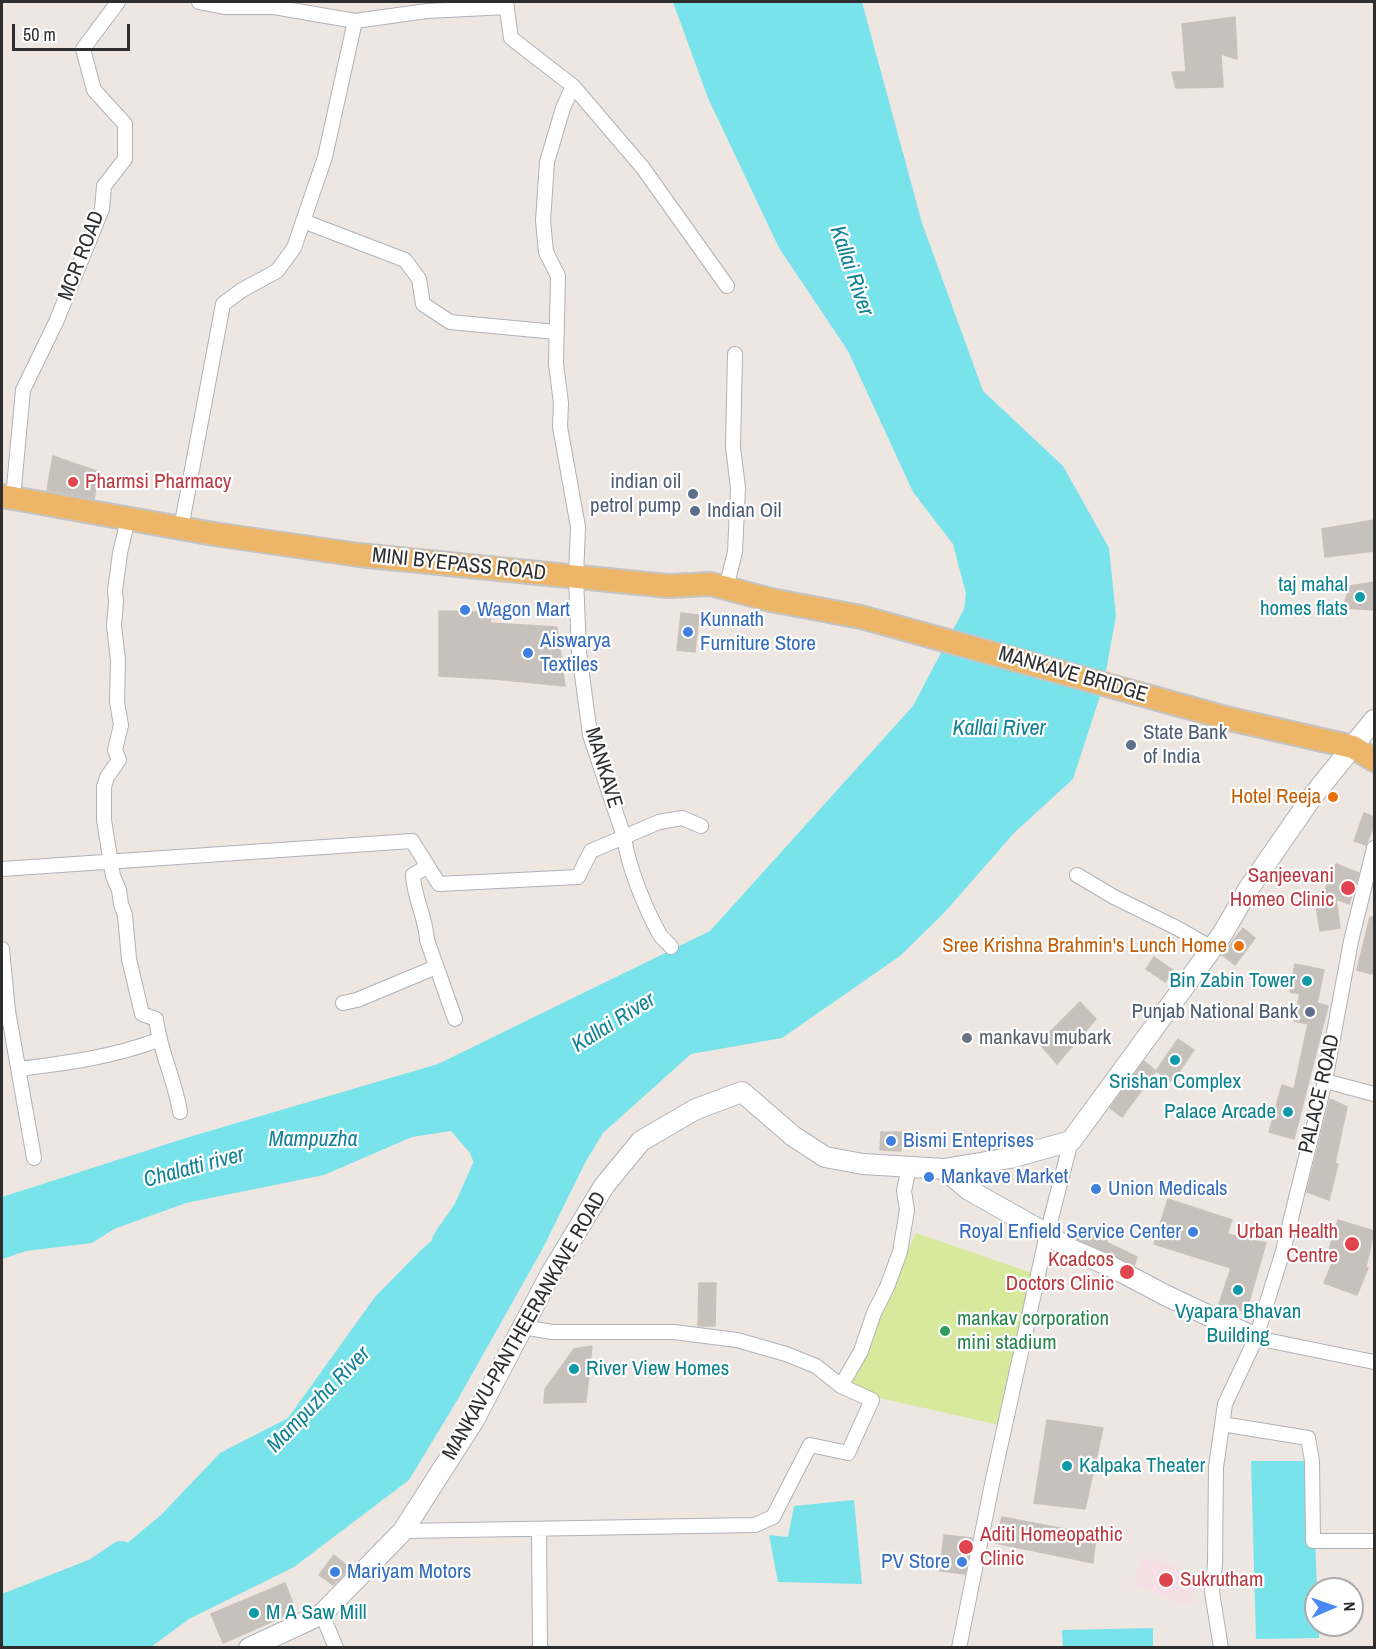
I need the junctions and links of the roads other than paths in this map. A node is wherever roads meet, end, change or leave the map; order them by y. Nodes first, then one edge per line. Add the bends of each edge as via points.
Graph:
1 (118, 2) edge
2 (199, 2) edge
3 (507, 4) edge
4 (355, 21) junction
5 (573, 86) junction
6 (303, 221) junction
7 (727, 286) dead end
8 (556, 332) junction
9 (735, 354) dead end
10 (7, 497) edge
11 (128, 519) junction
12 (181, 528) junction
13 (576, 577) junction
14 (726, 588) junction
15 (916, 631) joint
16 (1374, 720) edge
17 (1353, 747) junction
18 (1374, 760) edge
19 (701, 826) dead end
20 (624, 837) junction
21 (1374, 848) edge
22 (110, 861) junction
23 (428, 866) junction
24 (2, 869) edge
25 (1077, 875) dead end
26 (671, 948) dead end
27 (1212, 948) junction
28 (2, 949) edge
29 (436, 967) junction
30 (343, 1003) dead end
31 (455, 1019) dead end
32 (158, 1040) junction
33 (19, 1070) junction
34 (1325, 1081) junction
35 (1374, 1094) edge
36 (180, 1112) dead end
37 (1071, 1141) junction
38 (34, 1158) dead end
39 (909, 1167) junction
40 (944, 1169) junction
41 (1047, 1234) junction
42 (523, 1328) junction
43 (1256, 1338) junction
44 (1374, 1362) edge
45 (841, 1386) junction
46 (1222, 1424) junction
47 (539, 1529) junction
48 (404, 1532) junction
49 (1374, 1541) edge
50 (322, 1614) junction
51 (249, 1647) edge
52 (336, 1647) edge
53 (540, 1647) edge
54 (959, 1647) edge
55 (1221, 1647) edge

1 - 10 street, MCR ROAD via 83,49 94,90 125,124 125,159 104,186 102,209 24,390
2 - 4 street via 224,7 274,7
3 - 4 street
3 - 5 street via 511,38
4 - 6 street via 325,157
5 - 7 street via 643,168
5 - 8 street, MANKAVE via 547,162 544,197 546,252 558,276
6 - 8 street via 405,260 419,279 423,304 450,322
6 - 12 street via 294,248 277,271 223,304
8 - 13 street, MANKAVE via 560,427 578,527
9 - 14 street via 733,447 738,488 735,552
10 - 11 main road, MINI BYEPASS ROAD
11 - 12 main road, MINI BYEPASS ROAD
11 - 22 street via 115,591 121,725 115,750 119,760 104,787
12 - 13 main road, MINI BYEPASS ROAD via 359,555
13 - 14 main road, MINI BYEPASS ROAD
13 - 20 street, MANKAVE via 579,652 590,735
14 - 15 main road, MINI BYEPASS ROAD
15 - 17 main road, MANKAVE BRIDGE via 1230,719
16 - 17 main road
17 - 18 main road
17 - 27 main road via 1312,797 1248,888
19 - 20 street via 681,818 659,822
20 - 23 street via 591,851 578,877 439,884
20 - 26 street, MANKAVE via 645,901 660,936
21 - 34 street, PALACE ROAD via 1351,941
22 - 23 street via 412,841
22 - 24 street
22 - 32 street via 142,1014 156,1020
23 - 29 street via 413,875 413,885
25 - 27 street
27 - 37 main road
28 - 33 street
29 - 30 street
29 - 31 street
32 - 33 street via 77,1062
32 - 36 street via 173,1076
33 - 38 street
34 - 35 street
34 - 43 street, PALACE ROAD via 1283,1251
37 - 40 main road, MANKAVU-PANTHEERANKAVE ROAD via 1010,1158
37 - 41 street
39 - 40 main road, MANKAVU-PANTHEERANKAVE ROAD
39 - 42 main road, MANKAVU-PANTHEERANKAVE ROAD via 825,1157 793,1136 742,1092 696,1109 641,1141 604,1186
39 - 45 street via 900,1252 861,1351
40 - 41 main road via 969,1190
41 - 43 main road via 1068,1248
41 - 54 street
42 - 45 street via 552,1332 674,1332 737,1340 816,1366
42 - 48 main road, MANKAVU-PANTHEERANKAVE ROAD via 474,1420
43 - 44 street
43 - 46 street, PALACE ROAD via 1225,1404
45 - 47 street via 872,1400 848,1454 810,1445 773,1517 755,1525
46 - 49 street via 1308,1438 1313,1540
46 - 55 street, PALACE ROAD via 1216,1467 1212,1592
47 - 48 street
47 - 53 street
48 - 50 main road, MANKAVU-PANTHEERANKAVE ROAD
50 - 51 main road, MANKAVU-PANTHEERANKAVE ROAD
50 - 52 street

